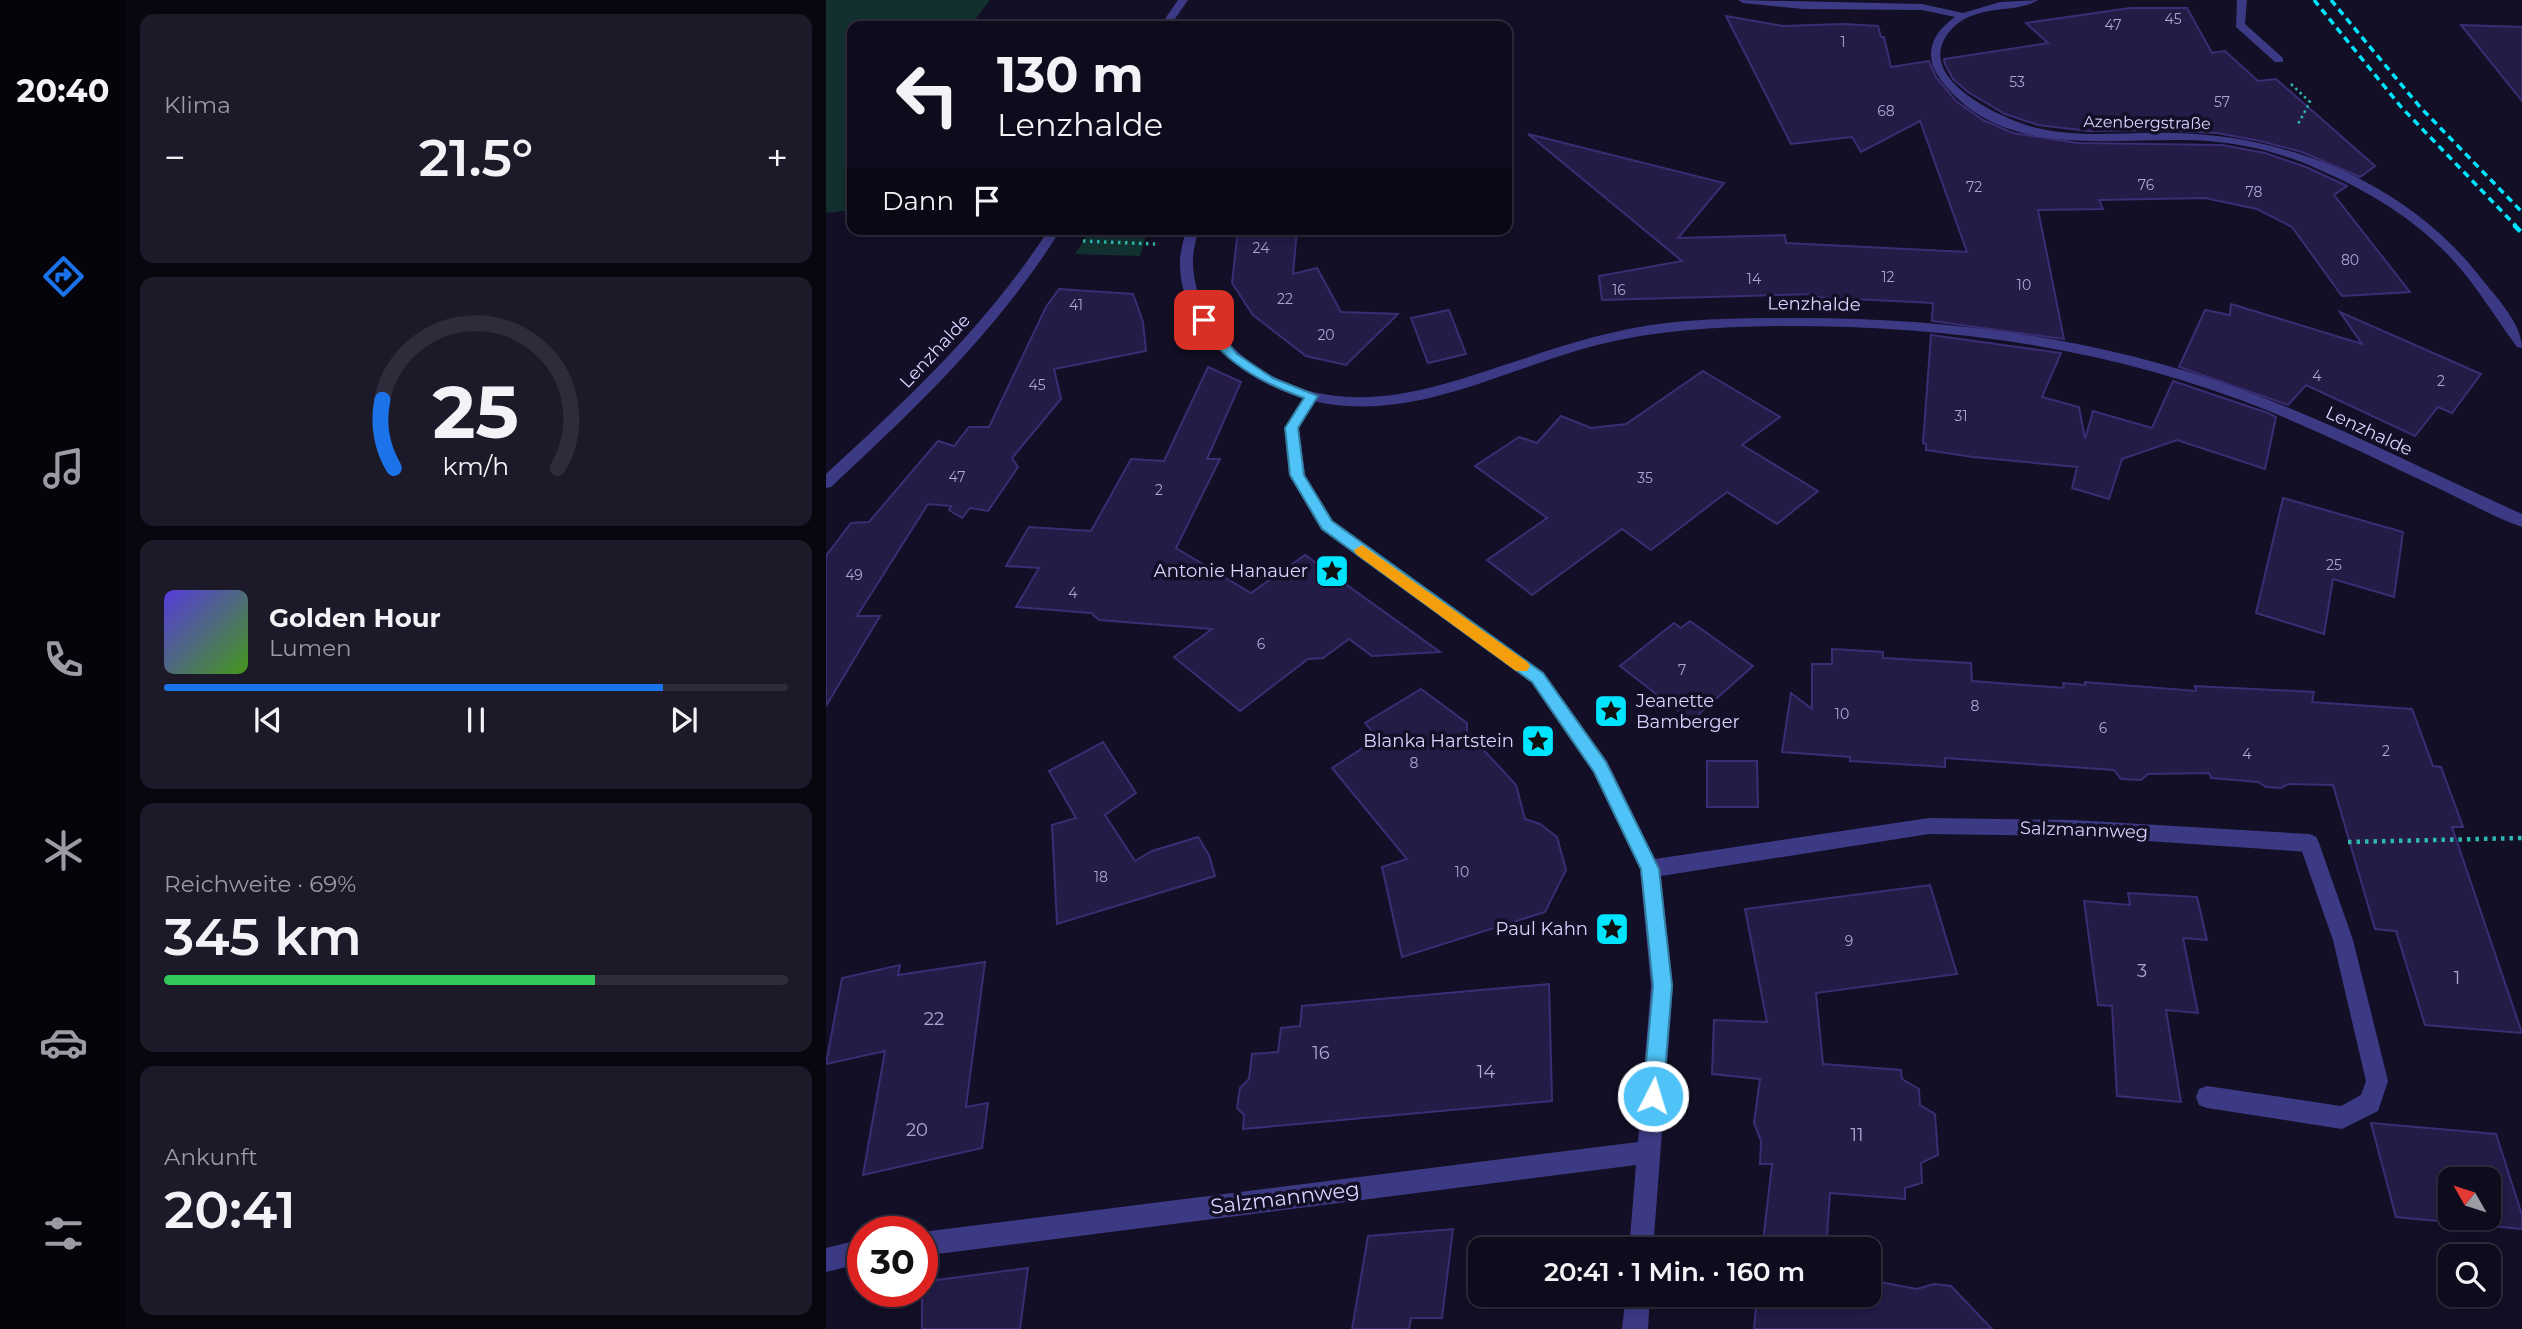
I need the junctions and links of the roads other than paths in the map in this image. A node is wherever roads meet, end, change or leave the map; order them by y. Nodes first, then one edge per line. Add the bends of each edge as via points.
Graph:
1 (1183, 0) edge
2 (1744, 0) edge
3 (2033, 0) edge
4 (2242, 0) edge
5 (1965, 16) junction
6 (1168, 21) edge
7 (2279, 60) dead end
8 (1051, 235) edge
9 (1190, 235) edge
10 (2522, 344) edge
11 (1311, 396) junction
12 (826, 483) edge
13 (2522, 521) edge
14 (1650, 869) junction
15 (2207, 1097) dead end
16 (1648, 1152) junction
17 (1642, 1237) edge
18 (938, 1242) edge
19 (847, 1255) edge
20 (826, 1260) edge
21 (1637, 1307) edge
22 (1635, 1329) edge

1 - 6 street
2 - 5 street via 1803,6 1922,7
3 - 5 street, Azenbergstraße
4 - 7 street via 2240,25
5 - 10 street, Azenbergstraße via 1948,27 1937,43 1937,64 1954,92 1989,115 2038,132 2093,139 2225,139 2283,151 2339,174 2392,202 2448,248
8 - 12 street, Lenzhalde via 967,347
9 - 11 street, Lenzhalde via 1186,278 1211,333 1232,357 1269,380
11 - 13 street, Lenzhalde via 1356,402 1439,393 1549,354 1667,327 1811,322 1986,332 2056,343 2193,378 2274,408
11 - 14 street via 1292,428 1297,475 1327,525 1538,678 1600,767
14 - 15 street, Salzmannweg via 1929,826 2073,828 2309,843 2343,940 2376,1082 2370,1103 2342,1118
14 - 16 street via 1662,986
16 - 17 street
16 - 18 street, Salzmannweg
19 - 20 street
21 - 22 street

